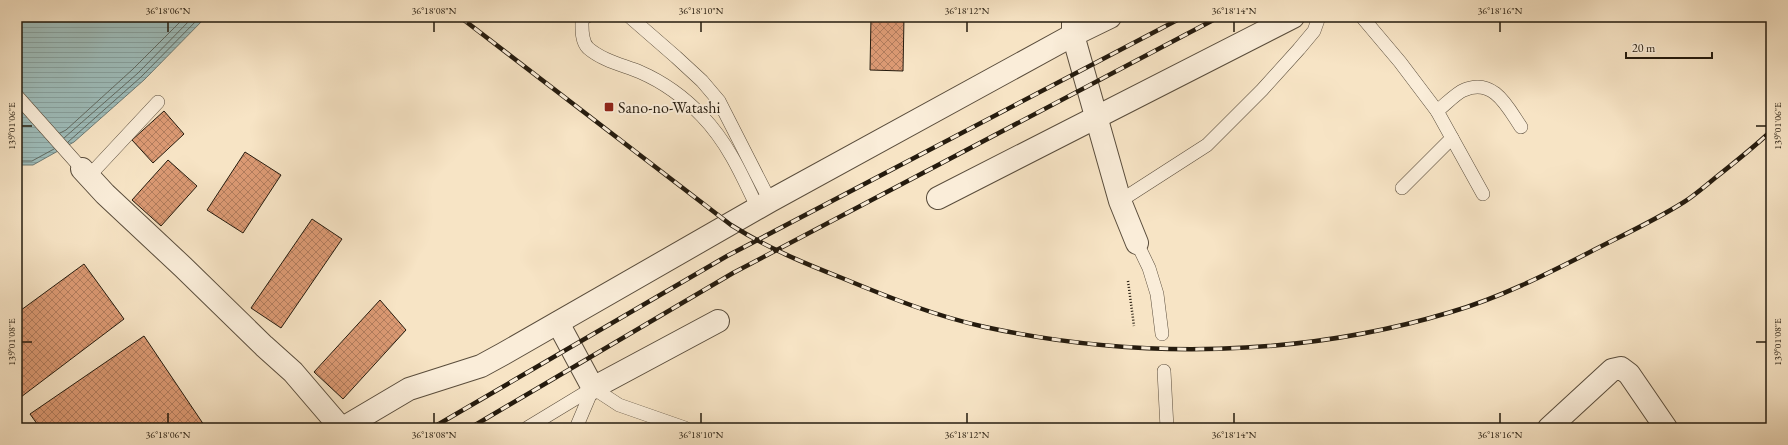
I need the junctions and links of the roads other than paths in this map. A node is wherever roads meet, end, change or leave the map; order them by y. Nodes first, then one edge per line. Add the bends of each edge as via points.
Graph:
1 (586, 17) edge
2 (630, 17) edge
3 (1110, 17) edge
4 (1293, 17) edge
5 (1319, 17) edge
6 (1362, 17) edge
7 (1073, 26) edge
8 (17, 96) edge
9 (158, 102) dead end
10 (1437, 111) junction
11 (1097, 117) junction
12 (1521, 127) dead end
13 (1452, 138) junction
14 (85, 173) junction
15 (1402, 188) dead end
16 (1483, 194) dead end
17 (938, 198) dead end
18 (1120, 201) junction
19 (764, 205) junction
20 (1137, 243) joint
21 (718, 321) dead end
22 (558, 323) junction
23 (1162, 334) dead end
24 (1164, 371) dead end
25 (593, 388) junction
26 (342, 428) edge
27 (527, 428) edge
28 (576, 428) edge
29 (685, 428) edge
30 (1167, 428) edge
31 (1549, 428) edge
32 (1666, 428) edge

1 - 19 lane via 582,19 581,32 587,47 607,60 641,73 670,89 701,115 722,139
2 - 19 lane via 702,81 719,101
3 - 7 street
4 - 11 street
5 - 18 lane via 1314,31 1299,49 1207,145
6 - 10 lane
7 - 11 street
7 - 19 street
8 - 14 lane
9 - 14 lane
10 - 12 lane via 1464,90 1480,87 1491,89 1501,97
10 - 13 lane
11 - 17 street
11 - 18 street
13 - 15 lane
13 - 16 lane
14 - 26 street via 293,372
18 - 20 street
19 - 22 street
20 - 23 lane via 1150,268 1157,294
21 - 25 street
22 - 25 street
22 - 26 street via 481,366 409,389
24 - 30 lane
25 - 27 lane
25 - 28 lane
25 - 29 lane via 619,405
31 - 32 street via 1612,370 1621,368 1629,374

